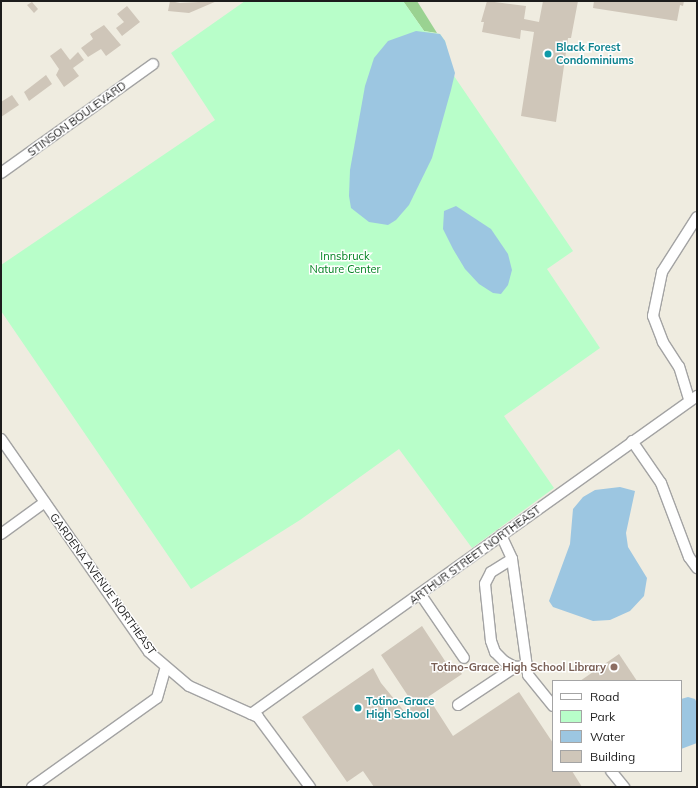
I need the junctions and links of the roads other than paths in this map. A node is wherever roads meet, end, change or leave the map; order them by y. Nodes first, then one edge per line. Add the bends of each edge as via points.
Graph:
1 (153, 64) dead end
2 (1, 173) edge
3 (697, 217) edge
4 (693, 398) edge
5 (1, 438) edge
6 (632, 441) junction
7 (44, 502) junction
8 (1, 534) edge
9 (502, 535) junction
10 (512, 559) junction
11 (697, 568) edge
12 (421, 595) junction
13 (464, 658) dead end
14 (515, 666) junction
15 (527, 666) junction
16 (166, 667) junction
17 (458, 705) dead end
18 (552, 705) edge
19 (251, 714) junction
20 (612, 772) edge
21 (32, 787) edge
22 (310, 787) edge
23 (624, 787) edge

1 - 2 street, STINSON BOULEVARD
3 - 4 street via 662,272 653,316 663,342 679,367
4 - 6 street, ARTHUR STREET NORTHEAST
5 - 7 street, GARDENA AVENUE NORTHEAST
6 - 9 street, ARTHUR STREET NORTHEAST
6 - 11 street via 661,483 689,557
7 - 8 street
7 - 16 street, GARDENA AVENUE NORTHEAST via 149,652
9 - 10 street
9 - 12 street, ARTHUR STREET NORTHEAST
10 - 14 street via 491,572 485,584 495,652 504,661
10 - 15 street
12 - 13 street
12 - 19 street, ARTHUR STREET NORTHEAST
14 - 15 street
14 - 17 street
15 - 18 street via 528,675
16 - 19 street, GARDENA AVENUE NORTHEAST via 189,686
16 - 21 street via 157,698
19 - 22 street, GARDENA AVENUE NORTHEAST via 258,717
20 - 23 street

